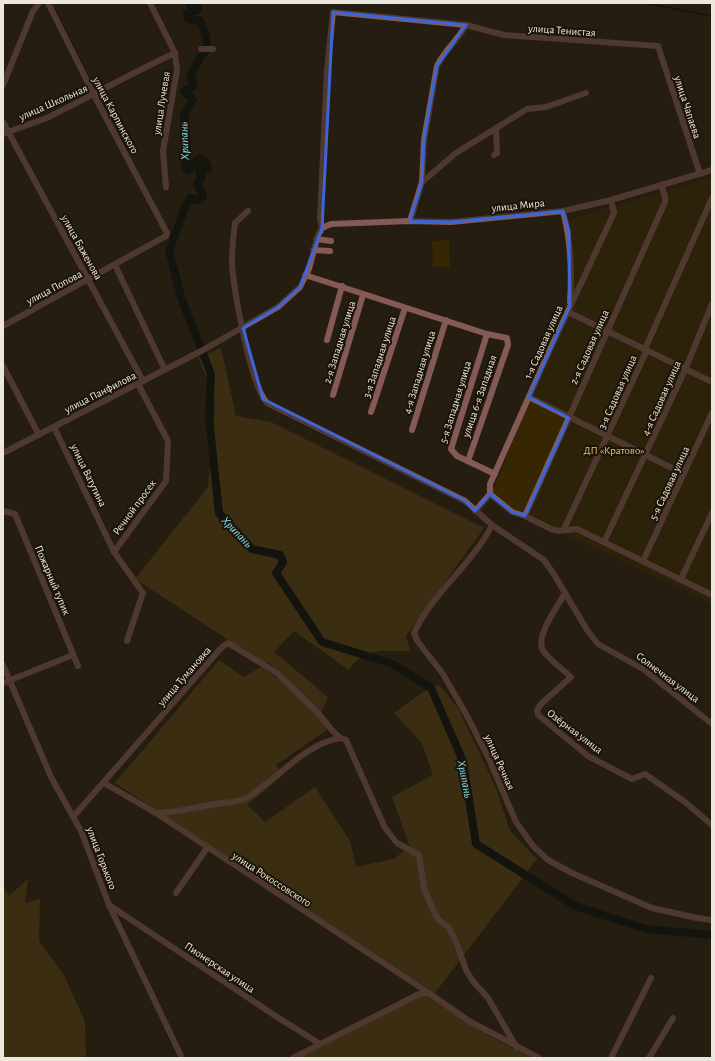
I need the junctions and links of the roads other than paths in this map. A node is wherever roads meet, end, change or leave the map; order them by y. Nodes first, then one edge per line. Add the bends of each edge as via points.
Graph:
1 (39, 3) edge
2 (48, 3) edge
3 (150, 3) edge
4 (466, 25) junction
5 (658, 46) joint
6 (201, 49) dead end
7 (213, 49) dead end
8 (175, 53) junction
9 (3, 85) edge
10 (586, 93) dead end
11 (94, 95) junction
12 (3, 122) edge
13 (497, 127) junction
14 (6, 133) edge
15 (494, 155) dead end
16 (712, 170) edge
17 (700, 174) junction
18 (422, 182) junction
19 (661, 184) junction
20 (166, 187) dead end
21 (712, 198) edge
22 (611, 200) junction
23 (248, 211) dead end
24 (563, 211) junction
25 (410, 221) junction
26 (322, 228) junction
27 (166, 236) joint
28 (316, 239) junction
29 (331, 240) dead end
30 (313, 250) junction
31 (330, 252) dead end
32 (115, 265) junction
33 (305, 275) junction
34 (89, 280) junction
35 (342, 286) junction
36 (363, 295) junction
37 (712, 304) edge
38 (405, 308) junction
39 (569, 309) junction
40 (446, 320) junction
41 (3, 326) edge
42 (243, 328) junction
43 (607, 331) junction
44 (487, 334) junction
45 (327, 340) dead end
46 (646, 350) junction
47 (3, 366) edge
48 (165, 370) junction
49 (686, 370) junction
50 (140, 382) junction
51 (712, 382) edge
52 (333, 395) dead end
53 (529, 396) junction
54 (371, 412) dead end
55 (712, 412) edge
56 (569, 418) junction
57 (54, 427) junction
58 (412, 430) dead end
59 (39, 435) junction
60 (608, 437) junction
61 (3, 453) edge
62 (646, 455) junction
63 (468, 461) junction
64 (496, 474) junction
65 (684, 474) junction
66 (490, 494) junction
67 (3, 511) edge
68 (475, 511) junction
69 (712, 513) edge
70 (525, 516) junction
71 (492, 525) junction
72 (564, 529) junction
73 (604, 542) junction
74 (114, 552) junction
75 (643, 561) junction
76 (681, 579) junction
77 (565, 594) junction
78 (712, 595) edge
79 (127, 641) dead end
80 (73, 655) junction
81 (3, 665) edge
82 (78, 666) dead end
83 (9, 680) junction
84 (3, 683) edge
85 (712, 724) edge
86 (340, 738) junction
87 (104, 783) junction
88 (156, 813) junction
89 (73, 817) junction
90 (712, 825) edge
91 (207, 848) junction
92 (176, 894) dead end
93 (109, 905) junction
94 (712, 920) edge
95 (651, 978) dead end
96 (428, 993) junction
97 (673, 1018) dead end
98 (320, 1044) junction
99 (517, 1048) junction
100 (182, 1058) edge
101 (293, 1058) edge
102 (539, 1058) edge
103 (611, 1058) edge
104 (649, 1058) edge

1 - 9 street via 33,11
2 - 11 street, улица Карпинского
3 - 8 street, улица Лучевая
4 - 5 street, улица Тенистая via 504,35
4 - 18 street via 437,66 424,140
4 - 26 street, улица Тенистая via 333,12 320,219
5 - 17 street, улица Чапаева
6 - 7 street
8 - 11 street, улица Школьная via 134,71
8 - 20 street, улица Лучевая via 177,70 163,151
10 - 13 street via 546,107 527,109
11 - 14 street, улица Школьная
11 - 27 street, улица Карпинского via 161,220
12 - 14 street, улица Баженова
13 - 15 street via 498,153
13 - 18 street via 456,153
14 - 34 street, улица Баженова
16 - 17 street, улица Мира
17 - 19 street, улица Мира
18 - 25 street
19 - 22 street, улица Мира
19 - 43 street, 2-я Садовая улица via 665,202
21 - 46 street, 3-я Садовая улица
22 - 24 street, улица Мира
22 - 39 street, 1-я Садовая улица via 614,213
23 - 42 street, Солнечная улица via 235,223 233,241 235,284
24 - 25 street, улица Мира via 451,222
24 - 39 street via 569,231
25 - 26 street, улица Мира via 337,222
26 - 28 street
27 - 32 street, улица Попова
28 - 29 street
28 - 30 street
30 - 31 street
30 - 33 street
32 - 34 street, улица Попова
32 - 48 street, улица Баженова
33 - 35 street
33 - 42 street via 296,292 278,307
34 - 41 street, улица Попова
34 - 50 street, улица Баженова
35 - 36 street
35 - 45 street
36 - 38 street
36 - 52 street, 2-я Западная улица
37 - 49 street, 4-я Садовая улица
38 - 40 street
38 - 54 street, 3-я Западная улица
39 - 43 street
39 - 53 street, 1-я Садовая улица
40 - 44 street
40 - 58 street, 4-я Западная улица
42 - 48 street, улица Панфилова
42 - 68 street, Солнечная улица via 254,375 267,403 465,501
43 - 46 street
43 - 56 street, 2-я Садовая улица
44 - 63 street, 5-я Западная улица via 450,447 454,454
44 - 63 street, улица 6-я Западная via 507,338 508,345
46 - 49 street
46 - 60 street, 3-я Садовая улица
47 - 59 street
48 - 50 street, улица Панфилова
49 - 51 street
49 - 62 street, 4-я Садовая улица
50 - 57 street, улица Панфилова
50 - 74 street, Речной просек via 168,441 166,481
53 - 56 street
53 - 64 street, 1-я Садовая улица
55 - 65 street, 5-я Садовая улица
56 - 60 street
56 - 70 street, 2-я Садовая улица
57 - 59 street, улица Панфилова
57 - 74 street, улица Ватутина
59 - 61 street, улица Панфилова
60 - 62 street
60 - 72 street, 3-я Садовая улица
62 - 65 street
62 - 73 street, 4-я Садовая улица
63 - 64 street, 5-я Западная улица
64 - 66 street, 1-я Садовая улица via 490,484
65 - 75 street, 5-я Садовая улица
66 - 68 street
66 - 70 street via 512,512
67 - 80 street, Пожарный тупик via 15,514
68 - 71 street, Солнечная улица
69 - 76 street
70 - 72 street via 551,529
71 - 77 street, Солнечная улица via 544,560
71 - 94 street, улица Речная via 470,560 453,576 414,633 466,714 516,822 533,846 548,860 572,873 652,908
72 - 73 street via 577,529
73 - 75 street
74 - 79 street, улица Ватутина via 143,593
75 - 76 street
76 - 78 street
77 - 85 street, Солнечная улица via 598,644 644,669
77 - 90 street, Озёрная улица via 546,626 540,644 543,651 571,677 540,704 538,715 588,756 632,779 645,774
80 - 82 street, Пожарный тупик
80 - 83 street
81 - 83 street, улица Горького
83 - 84 street
83 - 89 street, улица Горького via 51,777
86 - 87 street, улица Тумановка via 277,672 228,643
86 - 88 street via 326,741 283,769 245,799 176,812
86 - 99 street, улица Тумановка via 346,740 385,828 397,843 419,855 424,888 432,908 438,919 448,928 472,980 488,998
87 - 88 street, улица Рокоссовского
87 - 89 street, улица Тумановка
88 - 91 street, улица Рокоссовского
89 - 93 street, улица Горького via 82,831
91 - 92 street
91 - 96 street, улица Рокоссовского
93 - 98 street, Пионерская улица
93 - 100 street, улица Горького
95 - 103 street
96 - 98 street via 419,994
96 - 99 street, улица Рокоссовского via 469,1021
97 - 104 street
98 - 101 street
99 - 102 street, улица Рокоссовского

